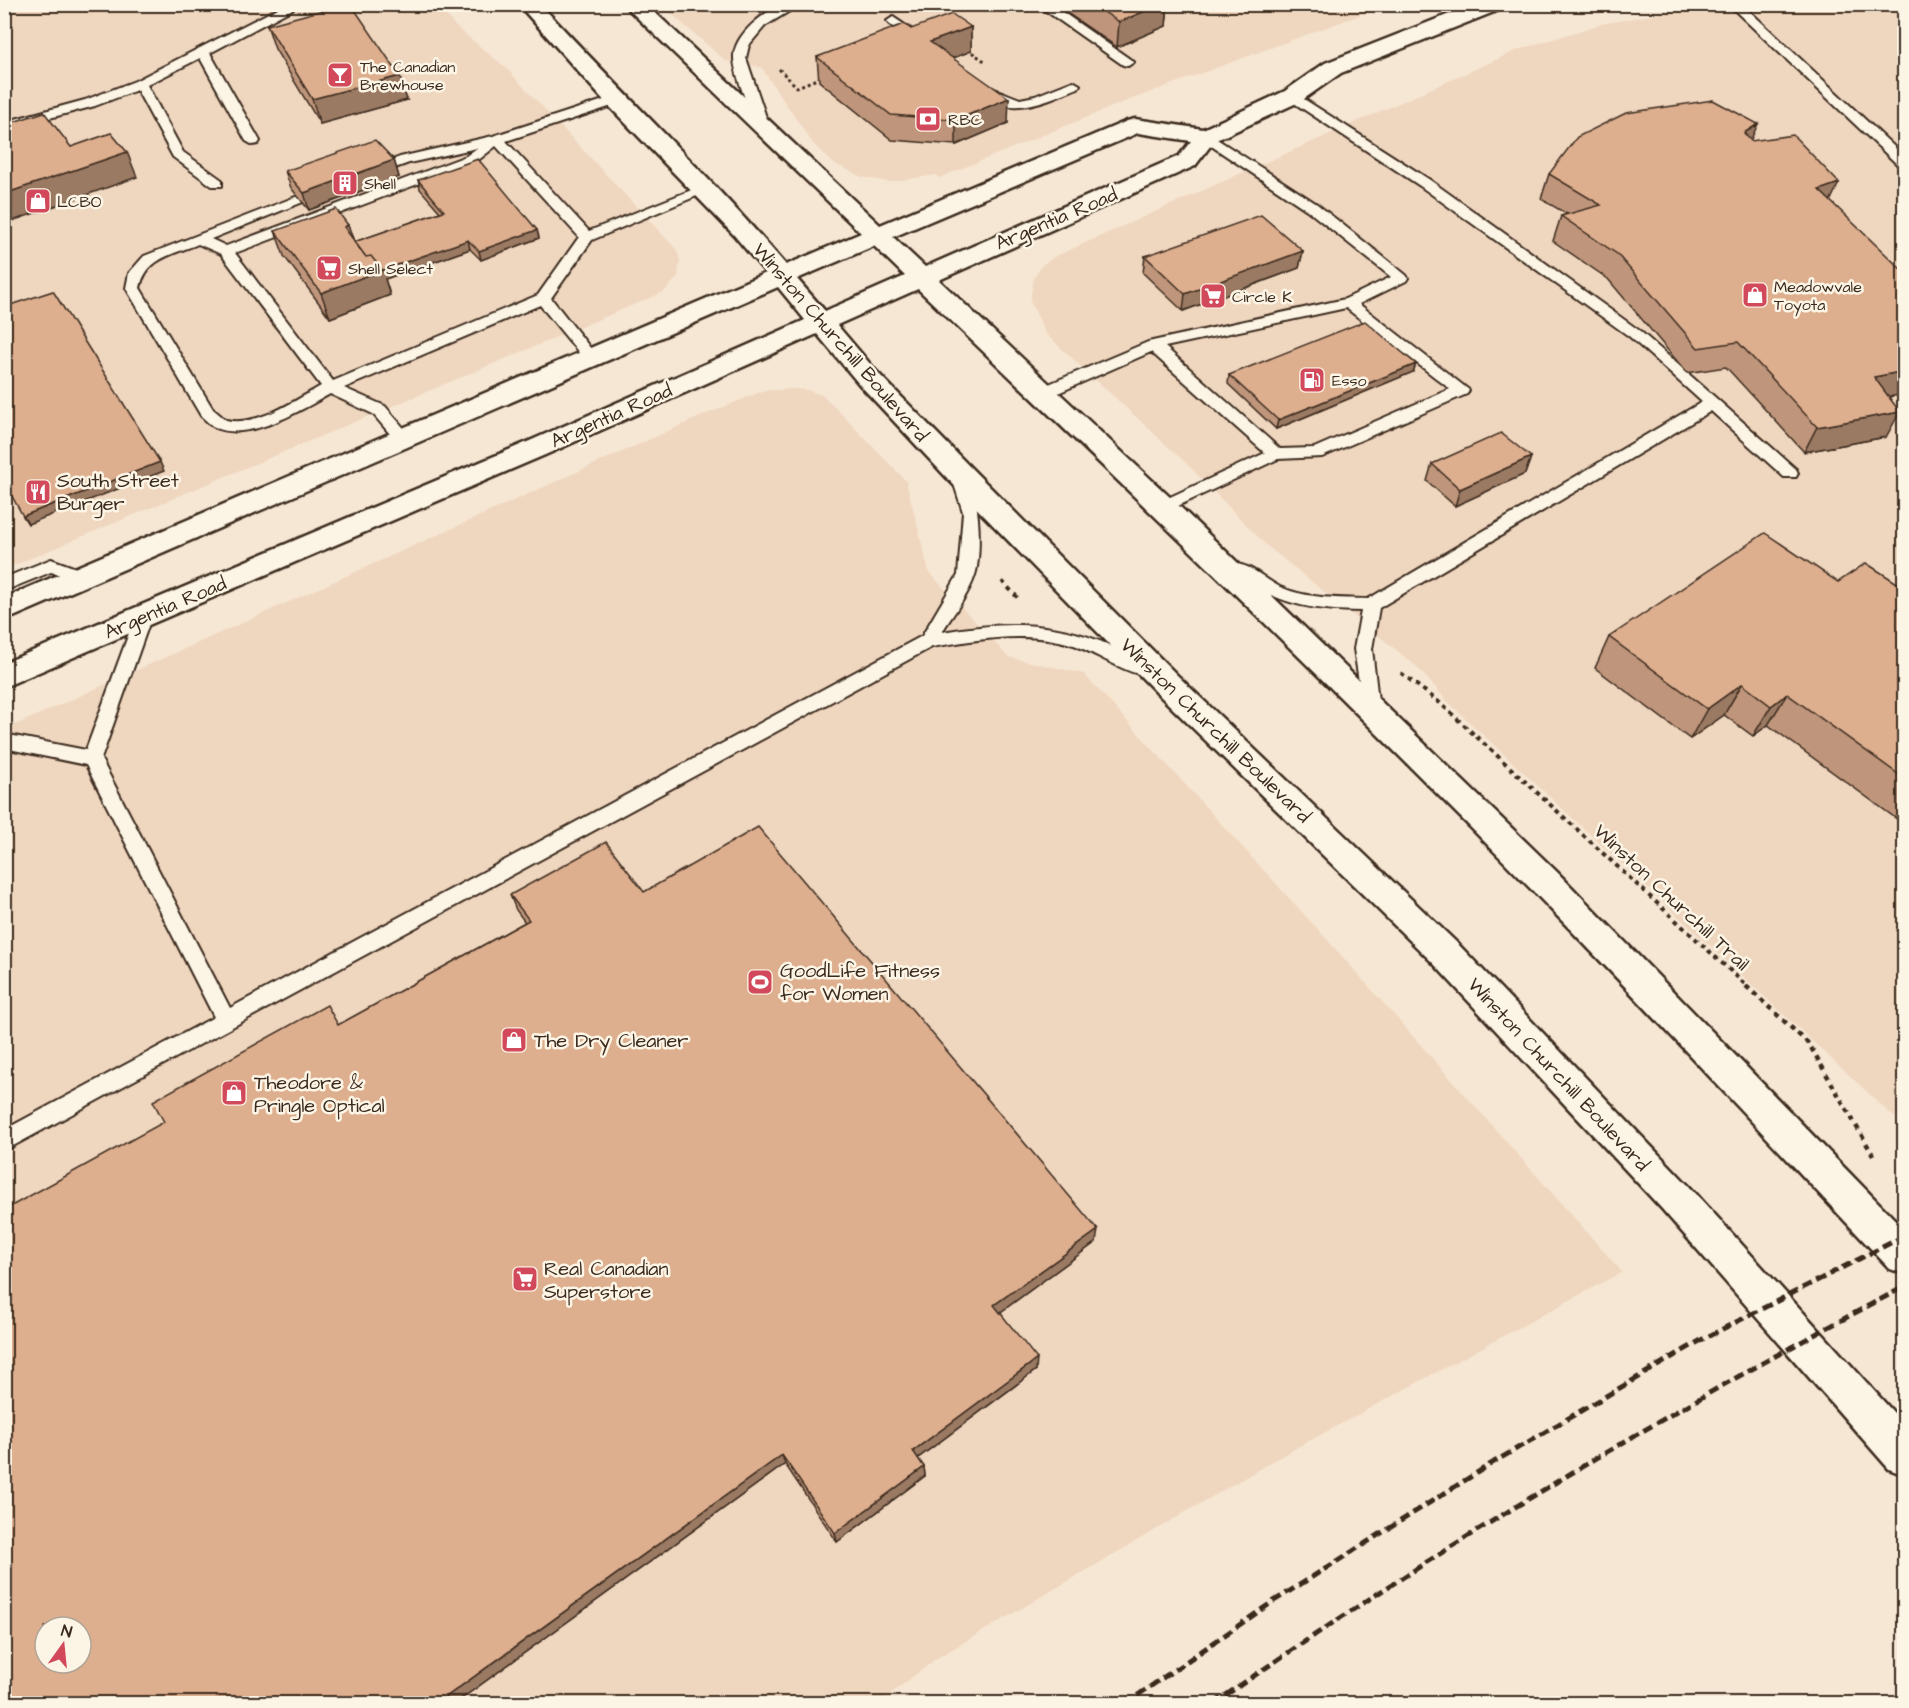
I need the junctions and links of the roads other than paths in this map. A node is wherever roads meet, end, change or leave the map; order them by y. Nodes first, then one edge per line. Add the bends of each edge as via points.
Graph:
1 (296, 4) edge
2 (528, 4) edge
3 (633, 4) edge
4 (795, 4) edge
5 (1042, 4) edge
6 (1497, 4) edge
7 (1734, 4) edge
8 (893, 21) dead end
9 (928, 47) edge
10 (203, 52) junction
11 (1128, 62) dead end
12 (971, 79) edge
13 (140, 84) junction
14 (1073, 85) dead end
15 (1293, 96) junction
16 (616, 100) junction
17 (4, 126) edge
18 (762, 126) junction
19 (1206, 136) junction
20 (497, 139) junction
21 (253, 141) dead end
22 (1905, 163) edge
23 (217, 183) dead end
24 (704, 190) junction
25 (876, 235) junction
26 (587, 237) junction
27 (198, 239) junction
28 (226, 251) junction
29 (782, 276) junction
30 (921, 278) junction
31 (543, 298) junction
32 (1349, 303) junction
33 (820, 322) junction
34 (1153, 345) junction
35 (590, 357) junction
36 (330, 388) junction
37 (1043, 393) junction
38 (1712, 403) junction
39 (402, 437) junction
40 (1275, 454) junction
41 (958, 472) junction
42 (1790, 473) dead end
43 (1163, 507) junction
44 (1215, 557) junction
45 (81, 576) junction
46 (4, 585) edge
47 (1371, 605) junction
48 (4, 610) edge
49 (142, 618) junction
50 (928, 641) junction
51 (4, 676) edge
52 (1167, 684) junction
53 (1370, 709) junction
54 (4, 741) edge
55 (92, 759) junction
56 (226, 1020) junction
57 (4, 1141) edge
58 (1905, 1256) edge
59 (1905, 1454) edge

1 - 10 lane
2 - 16 main road, Winston Churchill Boulevard
3 - 18 main road
4 - 18 lane via 761,23 743,44 740,58
5 - 11 lane
6 - 15 main road, Argentia Road via 1333,68
7 - 22 lane
8 - 9 lane
10 - 13 lane
10 - 21 lane
12 - 14 lane via 997,98 1022,105
13 - 17 lane via 90,103
13 - 23 lane via 178,154
15 - 19 main road, Argentia Road
15 - 38 lane via 1425,183 1635,334
16 - 20 lane
16 - 24 main road, Winston Churchill Boulevard
18 - 25 main road
19 - 25 main road via 1135,126
19 - 30 main road, Argentia Road via 1187,161
19 - 32 lane via 1312,207 1401,278
20 - 26 lane
20 - 27 lane via 405,160
20 - 28 lane via 471,159
24 - 26 lane
24 - 29 main road, Winston Churchill Boulevard
25 - 29 main road
25 - 30 main road
26 - 31 lane
27 - 28 lane
27 - 36 lane via 149,259 136,273 133,288 207,412 220,424 240,428
28 - 36 lane
29 - 33 main road, Winston Churchill Boulevard
29 - 35 main road
30 - 33 main road, Argentia Road
30 - 37 main road
31 - 35 lane
31 - 36 lane
32 - 34 lane
32 - 40 lane via 1461,390 1316,453
33 - 41 main road, Winston Churchill Boulevard
33 - 49 main road, Argentia Road
34 - 37 lane
34 - 40 lane
35 - 39 main road
36 - 39 lane via 379,410
37 - 43 main road
38 - 42 lane
38 - 47 lane
39 - 45 main road
40 - 43 lane
41 - 50 lane via 971,512 967,575
41 - 52 main road, Winston Churchill Boulevard
43 - 44 main road
44 - 47 lane via 1275,592 1319,604
44 - 53 main road
45 - 46 lane via 51,565
45 - 48 main road
47 - 53 lane via 1363,649
49 - 51 main road, Argentia Road
49 - 55 lane
50 - 52 lane via 1006,630 1047,633 1089,642
50 - 56 lane
52 - 59 main road, Winston Churchill Boulevard via 1444,953 1675,1197
53 - 58 main road via 1545,882
54 - 55 lane
55 - 56 lane
56 - 57 lane

